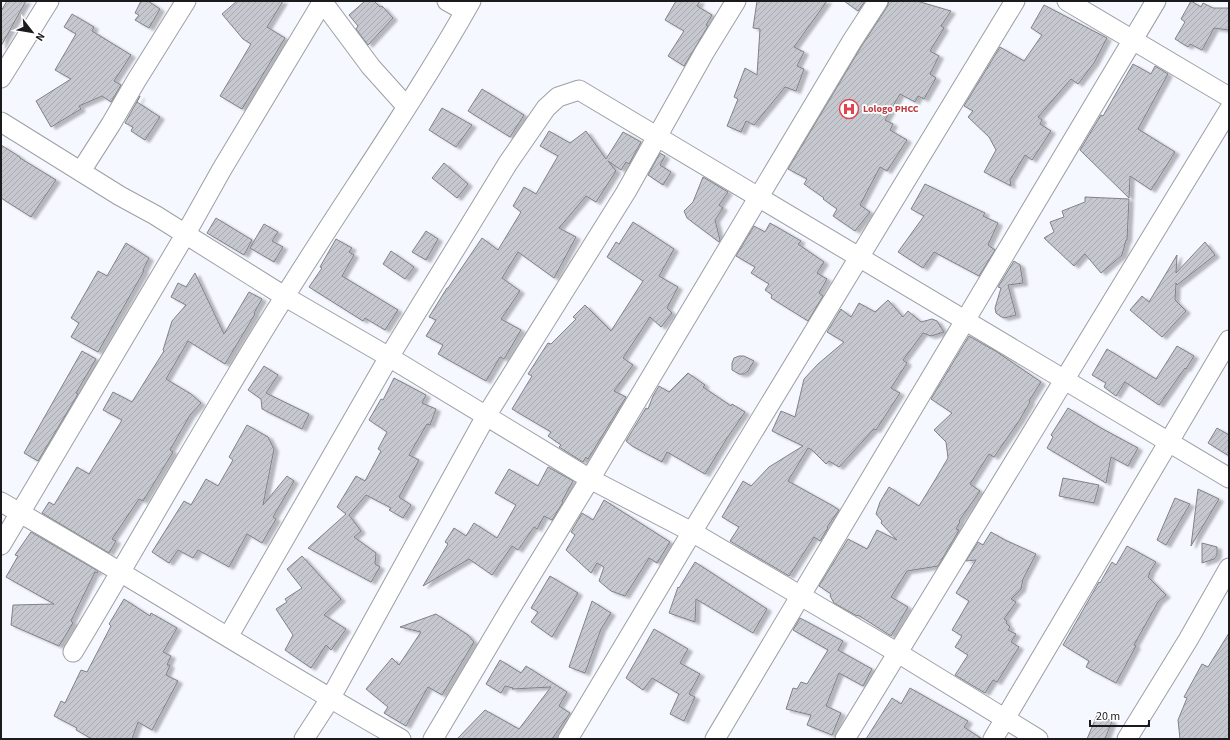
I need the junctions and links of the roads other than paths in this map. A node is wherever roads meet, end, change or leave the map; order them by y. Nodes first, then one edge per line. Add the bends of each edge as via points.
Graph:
1 (50, 1) edge
2 (186, 1) edge
3 (323, 1) edge
4 (448, 1) edge
5 (736, 1) edge
6 (878, 1) edge
7 (1015, 1) edge
8 (1067, 1) edge
9 (1156, 1) edge
10 (468, 6) edge
11 (1133, 40) junction
12 (1, 78) edge
13 (1229, 97) edge
14 (406, 107) junction
15 (1229, 110) edge
16 (1, 122) edge
17 (657, 137) junction
18 (81, 171) junction
19 (758, 197) junction
20 (185, 235) junction
21 (859, 258) junction
22 (284, 296) junction
23 (966, 321) junction
24 (1229, 340) edge
25 (389, 357) junction
26 (1064, 380) junction
27 (486, 416) junction
28 (1169, 442) junction
29 (1229, 478) edge
30 (590, 479) junction
31 (1, 502) edge
32 (20, 512) junction
33 (692, 532) junction
34 (1, 545) edge
35 (1229, 568) edge
36 (121, 572) junction
37 (801, 596) junction
38 (228, 637) junction
39 (73, 652) dead end
40 (898, 653) junction
41 (330, 699) junction
42 (1005, 719) junction
43 (304, 739) edge
44 (401, 739) edge
45 (433, 739) edge
46 (568, 739) edge
47 (716, 739) edge
48 (845, 739) edge
49 (993, 739) edge
50 (1038, 739) edge
51 (1127, 739) edge

1 - 12 street
2 - 18 street
3 - 14 street via 371,67
3 - 20 street
4 - 10 street
5 - 17 street
6 - 19 street
7 - 21 street
8 - 11 street
9 - 11 street
10 - 14 street
11 - 13 street
11 - 23 street
14 - 22 street
15 - 26 street
16 - 18 street
17 - 19 street
17 - 25 street via 579,90 558,97 546,108 508,163
17 - 27 street via 626,192
18 - 20 street
19 - 21 street
19 - 30 street
20 - 22 street
20 - 32 street
21 - 23 street
21 - 33 street
22 - 25 street
22 - 36 street
23 - 26 street
23 - 37 street
24 - 28 street
25 - 27 street
25 - 38 street
26 - 28 street
26 - 40 street
27 - 30 street
27 - 41 street
28 - 29 street
28 - 42 street
30 - 33 street
30 - 45 street
31 - 32 street
32 - 34 street
32 - 36 street
33 - 37 street
33 - 46 street
35 - 51 street
36 - 38 street
36 - 39 street
37 - 40 street
37 - 47 street
38 - 41 street
40 - 42 street
40 - 48 street
41 - 43 street
41 - 44 street
42 - 49 street
42 - 50 street

